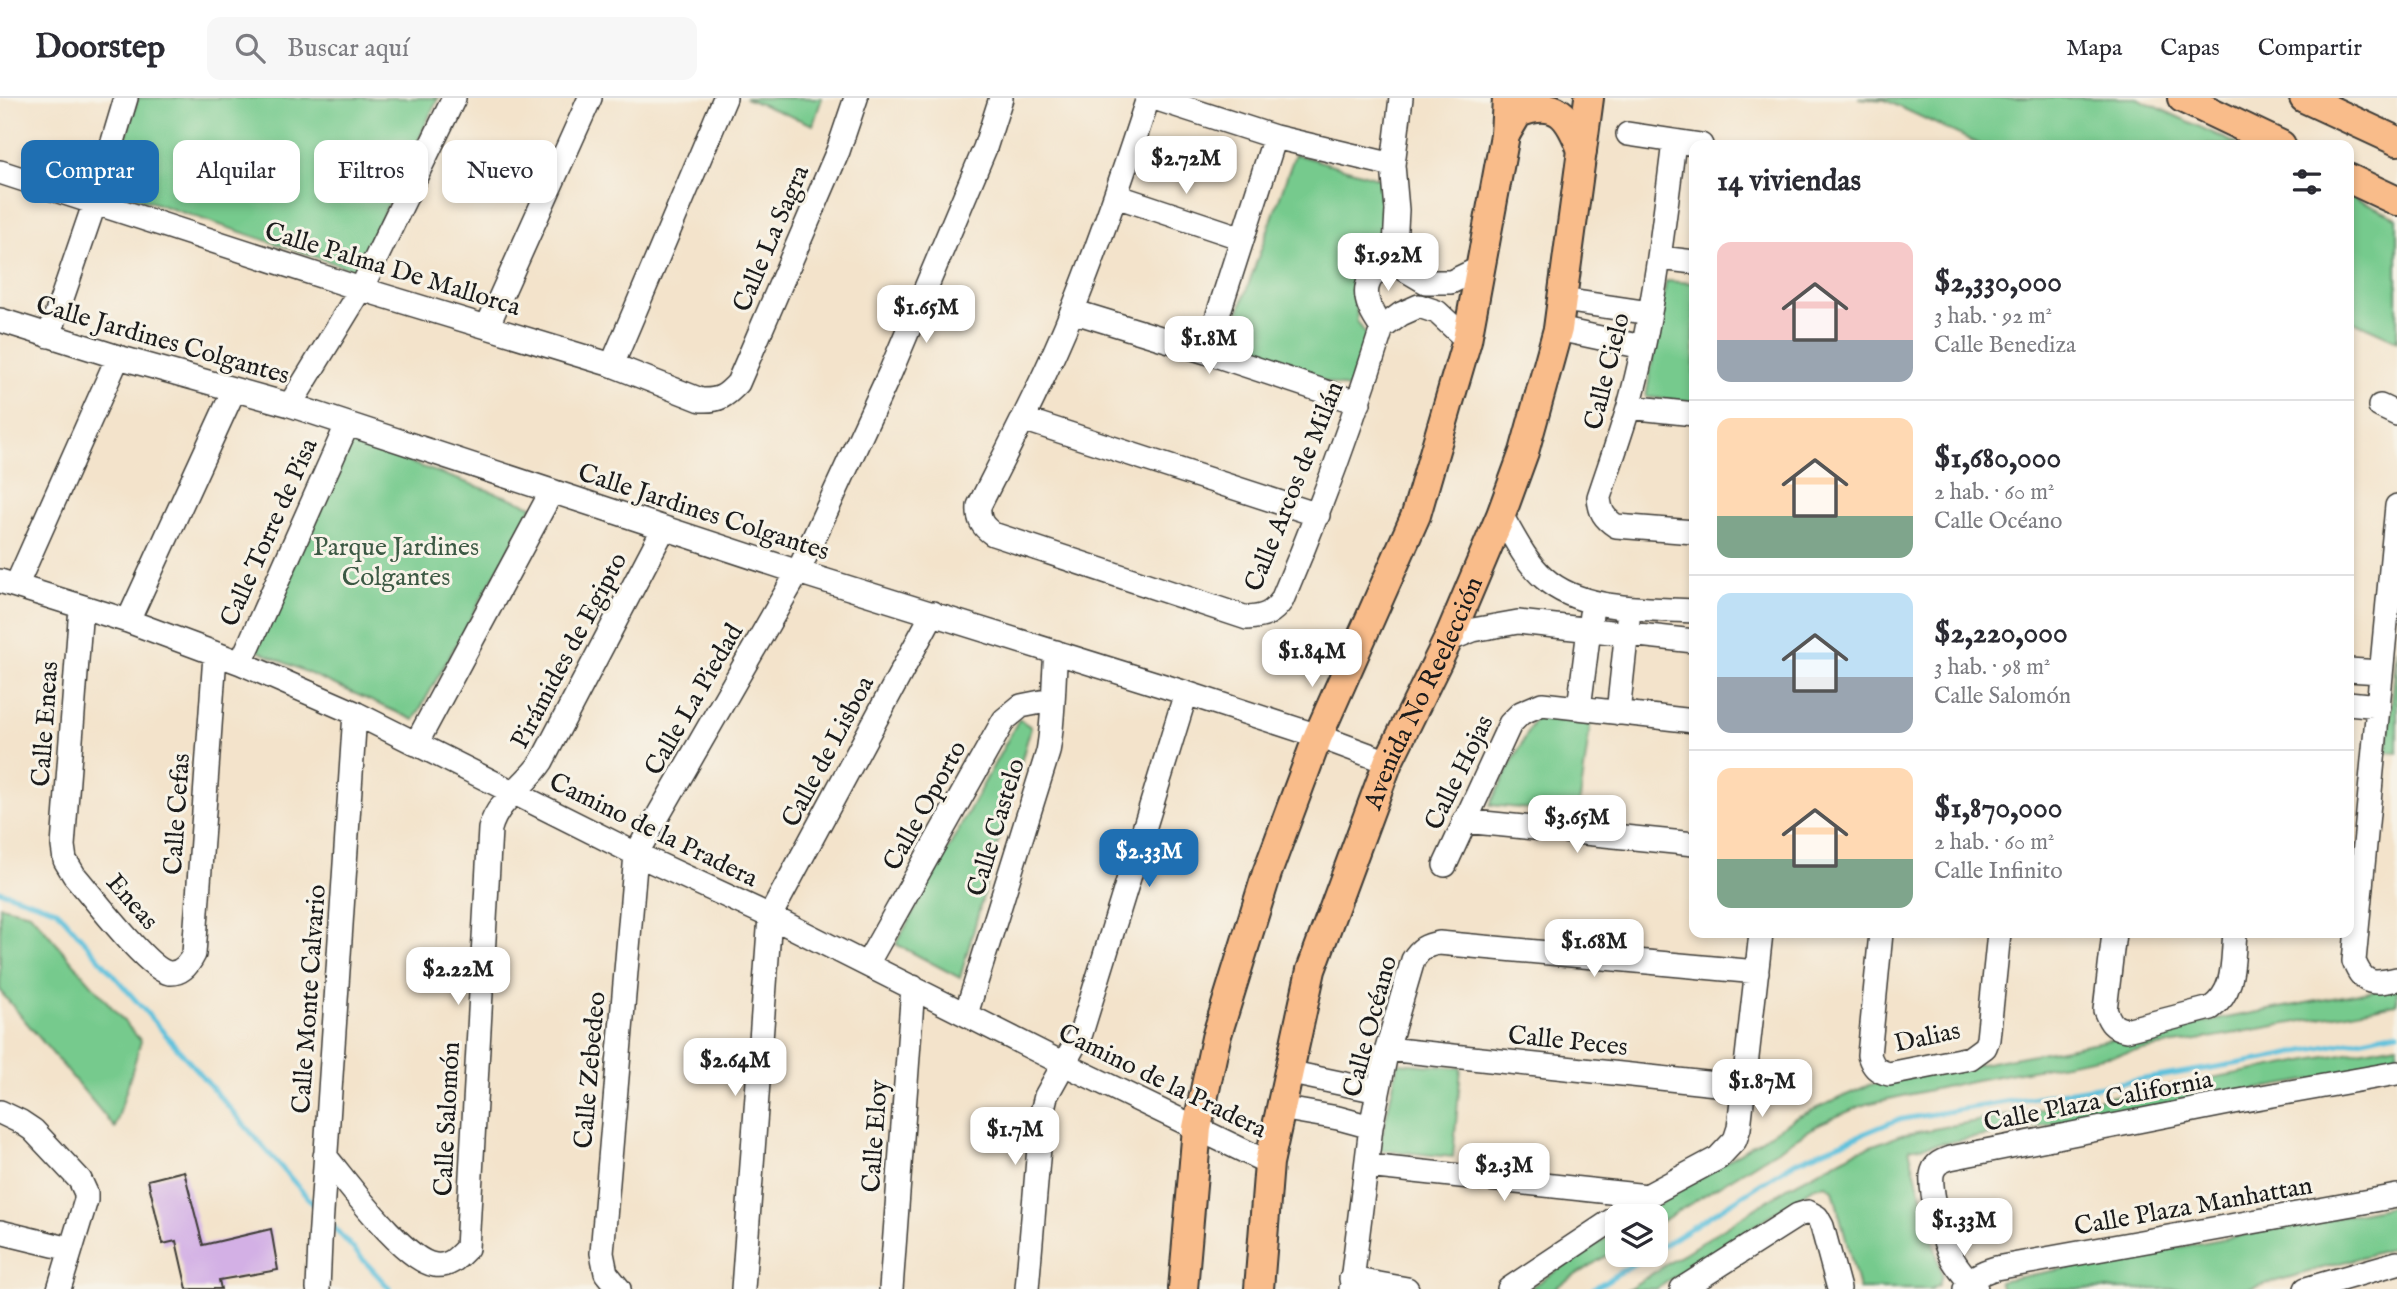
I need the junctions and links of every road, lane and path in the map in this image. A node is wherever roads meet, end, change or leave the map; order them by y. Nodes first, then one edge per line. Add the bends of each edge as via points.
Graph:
1 (126, 98) edge
2 (454, 98) edge
3 (590, 98) edge
4 (725, 98) edge
5 (856, 98) edge
6 (1001, 98) edge
7 (1148, 98) edge
8 (1154, 98) edge
9 (1401, 98) edge
10 (1507, 98) edge
11 (1589, 98) edge
12 (2182, 98) edge
13 (2304, 98) edge
14 (1628, 134) dead end
15 (1505, 135) junction
16 (1275, 137) junction
17 (113, 140) edge
18 (2270, 140) edge
19 (2397, 141) edge
20 (1674, 142) junction
21 (1689, 144) edge
22 (1582, 150) junction
23 (1393, 165) junction
24 (0, 172) edge
25 (21, 179) edge
26 (2354, 181) edge
27 (1116, 196) junction
28 (2397, 201) edge
29 (95, 203) edge
30 (98, 203) edge
31 (1242, 238) junction
32 (1397, 258) junction
33 (1660, 258) junction
34 (1689, 261) edge
35 (1482, 267) junction
36 (1426, 282) junction
37 (361, 289) junction
38 (1563, 300) junction
39 (1419, 306) junction
40 (1072, 311) junction
41 (1650, 313) junction
42 (2, 326) edge
43 (488, 327) junction
44 (1382, 328) junction
45 (1558, 329) junction
46 (49, 336) junction
47 (1467, 340) junction
48 (1643, 347) junction
49 (1206, 352) junction
50 (118, 357) junction
51 (612, 365) junction
52 (234, 390) junction
53 (728, 395) joint
54 (1359, 403) junction
55 (290, 405) junction
56 (1629, 407) junction
57 (1689, 413) edge
58 (1023, 419) junction
59 (347, 425) junction
60 (552, 491) junction
61 (2397, 506) edge
62 (1318, 515) junction
63 (1501, 515) junction
64 (664, 528) junction
65 (1689, 532) edge
66 (798, 572) junction
67 (8, 583) edge
68 (1593, 602) junction
69 (1630, 606) junction
70 (80, 607) junction
71 (1689, 611) edge
72 (933, 612) junction
73 (128, 621) junction
74 (1590, 630) junction
75 (1626, 634) junction
76 (1448, 640) junction
77 (1689, 640) edge
78 (1056, 652) junction
79 (215, 655) junction
80 (240, 663) junction
81 (2354, 670) edge
82 (2381, 672) junction
83 (1186, 693) junction
84 (1051, 701) junction
85 (2354, 704) edge
86 (2379, 706) junction
87 (1578, 708) junction
88 (355, 713) junction
89 (1618, 713) junction
90 (1689, 720) edge
91 (1318, 736) junction
92 (416, 744) junction
93 (1388, 762) junction
94 (513, 793) junction
95 (1464, 821) junction
96 (1689, 844) edge
97 (63, 846) joint
98 (636, 854) junction
99 (1445, 865) dead end
100 (770, 916) junction
101 (1760, 938) edge
102 (1881, 938) edge
103 (1998, 938) edge
104 (2113, 938) edge
105 (2234, 938) edge
106 (867, 964) junction
107 (178, 971) joint
108 (1757, 972) junction
109 (2397, 979) edge
110 (914, 987) junction
111 (966, 1014) junction
112 (1387, 1049) junction
113 (1064, 1064) junction
114 (1287, 1072) junction
115 (2397, 1073) edge
116 (1744, 1087) junction
117 (1378, 1091) junction
118 (1280, 1108) junction
119 (0, 1112) edge
120 (1371, 1127) junction
121 (1197, 1128) junction
122 (325, 1156) junction
123 (1269, 1163) junction
124 (1367, 1166) junction
125 (1647, 1196) junction
126 (2397, 1196) edge
127 (1636, 1204) edge
128 (1605, 1225) edge
129 (0, 1232) edge
130 (71, 1249) junction
131 (2397, 1263) edge
132 (1351, 1284) edge
133 (1970, 1287) edge
134 (618, 1288) edge
135 (59, 1289) edge
136 (318, 1289) edge
137 (743, 1289) edge
138 (891, 1289) edge
139 (1027, 1289) edge
140 (1183, 1289) edge
141 (1259, 1289) edge
142 (1407, 1289) edge
143 (1509, 1289) edge
144 (1682, 1289) edge
145 (1839, 1289) edge
146 (2306, 1289) edge

1 - 17 street
2 - 37 street
3 - 43 street
4 - 51 street
5 - 53 street, Calle La Sagra via 838,151 738,383
6 - 66 street, Calle La Piedad via 985,148 890,373
7 - 27 street
8 - 16 street
9 - 23 street
10 - 15 main road
11 - 22 main road, Avenida No Reelección
12 - 18 main road
13 - 19 main road
14 - 20 street
15 - 22 main road via 1518,113 1541,105 1563,115
15 - 35 main road
16 - 23 street
16 - 31 street
20 - 21 street
20 - 33 street, Calle Cielo
22 - 38 main road, Avenida No Reelección
23 - 32 street
24 - 25 street, Calle Palma De Mallorca
26 - 28 main road
27 - 31 street
27 - 40 street
29 - 46 street
30 - 37 street, Calle Palma De Mallorca
31 - 49 street
32 - 36 street via 1404,269
32 - 44 street via 1379,266 1368,279 1365,298
33 - 34 street
33 - 41 street, Calle Cielo
35 - 36 street via 1451,282
35 - 47 main road
36 - 39 street
37 - 43 street, Calle Palma De Mallorca
37 - 55 street
38 - 41 street
38 - 45 main road, Avenida No Reelección
39 - 44 street
39 - 47 street via 1437,312
40 - 49 street
40 - 58 street
41 - 48 street, Calle Cielo
42 - 46 street, Calle Jardines Colgantes
43 - 51 street, Calle Palma De Mallorca
44 - 54 street, Calle Arcos de Milán
45 - 48 street
45 - 63 main road, Avenida No Reelección via 1524,452
46 - 50 street, Calle Jardines Colgantes
47 - 91 main road via 1416,515
48 - 56 street, Calle Cielo
49 - 54 street
50 - 52 street, Calle Jardines Colgantes
50 - 67 street
51 - 53 street, Calle Palma De Mallorca via 701,400 716,401
52 - 55 street, Calle Jardines Colgantes
52 - 73 street
54 - 62 street, Calle Arcos de Milán
55 - 59 street, Calle Jardines Colgantes
56 - 57 street
56 - 65 street, Calle Cielo via 1599,497 1600,509 1616,526
58 - 62 street
58 - 62 street, Calle Arcos de Milán via 979,506 983,526 993,534 1247,618 1264,617 1282,600
59 - 60 street, Calle Jardines Colgantes
59 - 80 street, Calle Torre de Pisa
60 - 64 street, Calle Jardines Colgantes
60 - 92 street
61 - 82 street
63 - 68 street via 1525,557 1544,578
63 - 76 main road, Avenida No Reelección
64 - 66 street, Calle Jardines Colgantes
64 - 94 street, Pirámides de Egipto via 542,761
66 - 72 street, Calle Jardines Colgantes
66 - 98 street, Calle La Piedad
67 - 70 street, Camino de la Pradera
68 - 69 street
68 - 74 street
69 - 71 street
69 - 75 street
70 - 73 street, Camino de la Pradera
70 - 97 street, Calle Eneas
72 - 78 street, Calle Jardines Colgantes
72 - 100 street, Calle de Lisboa
73 - 79 street, Camino de la Pradera
74 - 75 street
74 - 76 street via 1518,622
74 - 87 street
75 - 77 street
75 - 89 street
76 - 93 main road, Avenida No Reelección
78 - 83 street, Calle Jardines Colgantes
78 - 84 street, Calle Castelo
79 - 80 street, Camino de la Pradera
79 - 107 street, Calle Cefas via 194,954
80 - 88 street, Camino de la Pradera
81 - 82 street
82 - 86 street
83 - 91 street, Calle Jardines Colgantes
83 - 113 street via 1086,1021
84 - 106 street, Calle Oporto via 1021,706 1004,720
84 - 111 street, Calle Castelo via 1048,752
85 - 86 street
86 - 109 street via 2354,961 2367,980
87 - 89 street, Calle Hojas
87 - 95 street, Calle Hojas via 1542,705 1521,713 1510,724
88 - 92 street, Camino de la Pradera
88 - 122 street, Calle Monte Calvario
89 - 90 street, Calle Hojas
91 - 93 street, Calle Jardines Colgantes
91 - 121 main road via 1259,898 1216,1038
92 - 94 street, Camino de la Pradera
93 - 114 main road, Avenida No Reelección via 1311,970
94 - 98 street, Camino de la Pradera
94 - 122 street, Calle Salomón via 493,815 490,829 467,1248 453,1262 437,1265 420,1260 401,1245
95 - 96 street
95 - 99 street, Calle Hojas
97 - 107 street, Eneas via 74,875 141,953 158,968
98 - 100 street, Camino de la Pradera
98 - 134 street, Calle Zebedeo via 602,1253 606,1273
100 - 106 street, Camino de la Pradera
100 - 137 street
101 - 108 street
102 - 103 street, Dalias via 1869,1055 1879,1072 1889,1074 1970,1058 1985,1048
104 - 105 street via 2105,1010 2116,1028 2126,1030 2211,1008 2221,1001 2229,989
106 - 110 street, Camino de la Pradera
108 - 112 street, Calle Océano via 1429,944 1413,960
108 - 116 street
110 - 111 street, Camino de la Pradera
110 - 138 street, Calle Eloy
111 - 113 street, Camino de la Pradera
112 - 116 street, Calle Peces
112 - 117 street, Calle Océano
113 - 121 street, Camino de la Pradera
113 - 139 street via 1045,1096 1042,1112
114 - 117 street
114 - 118 main road, Avenida No Reelección
115 - 133 street, Calle Plaza California via 1950,1157 1932,1172 1931,1185 1947,1246
116 - 125 street via 1739,1128 1728,1150
117 - 120 street, Calle Océano
118 - 120 street
118 - 123 main road, Avenida No Reelección
119 - 130 street via 33,1130 84,1187 86,1200
120 - 124 street, Calle Océano
121 - 123 street, Camino de la Pradera
121 - 140 main road
122 - 136 street, Calle Monte Calvario
123 - 141 main road, Avenida No Reelección
124 - 125 street
124 - 132 street, Calle Océano
125 - 127 street
126 - 133 street, Calle Plaza Manhattan via 1996,1268 1980,1273
128 - 143 street
129 - 130 street
130 - 135 street
131 - 146 street
132 - 142 street
144 - 145 street via 1808,1212 1822,1226

